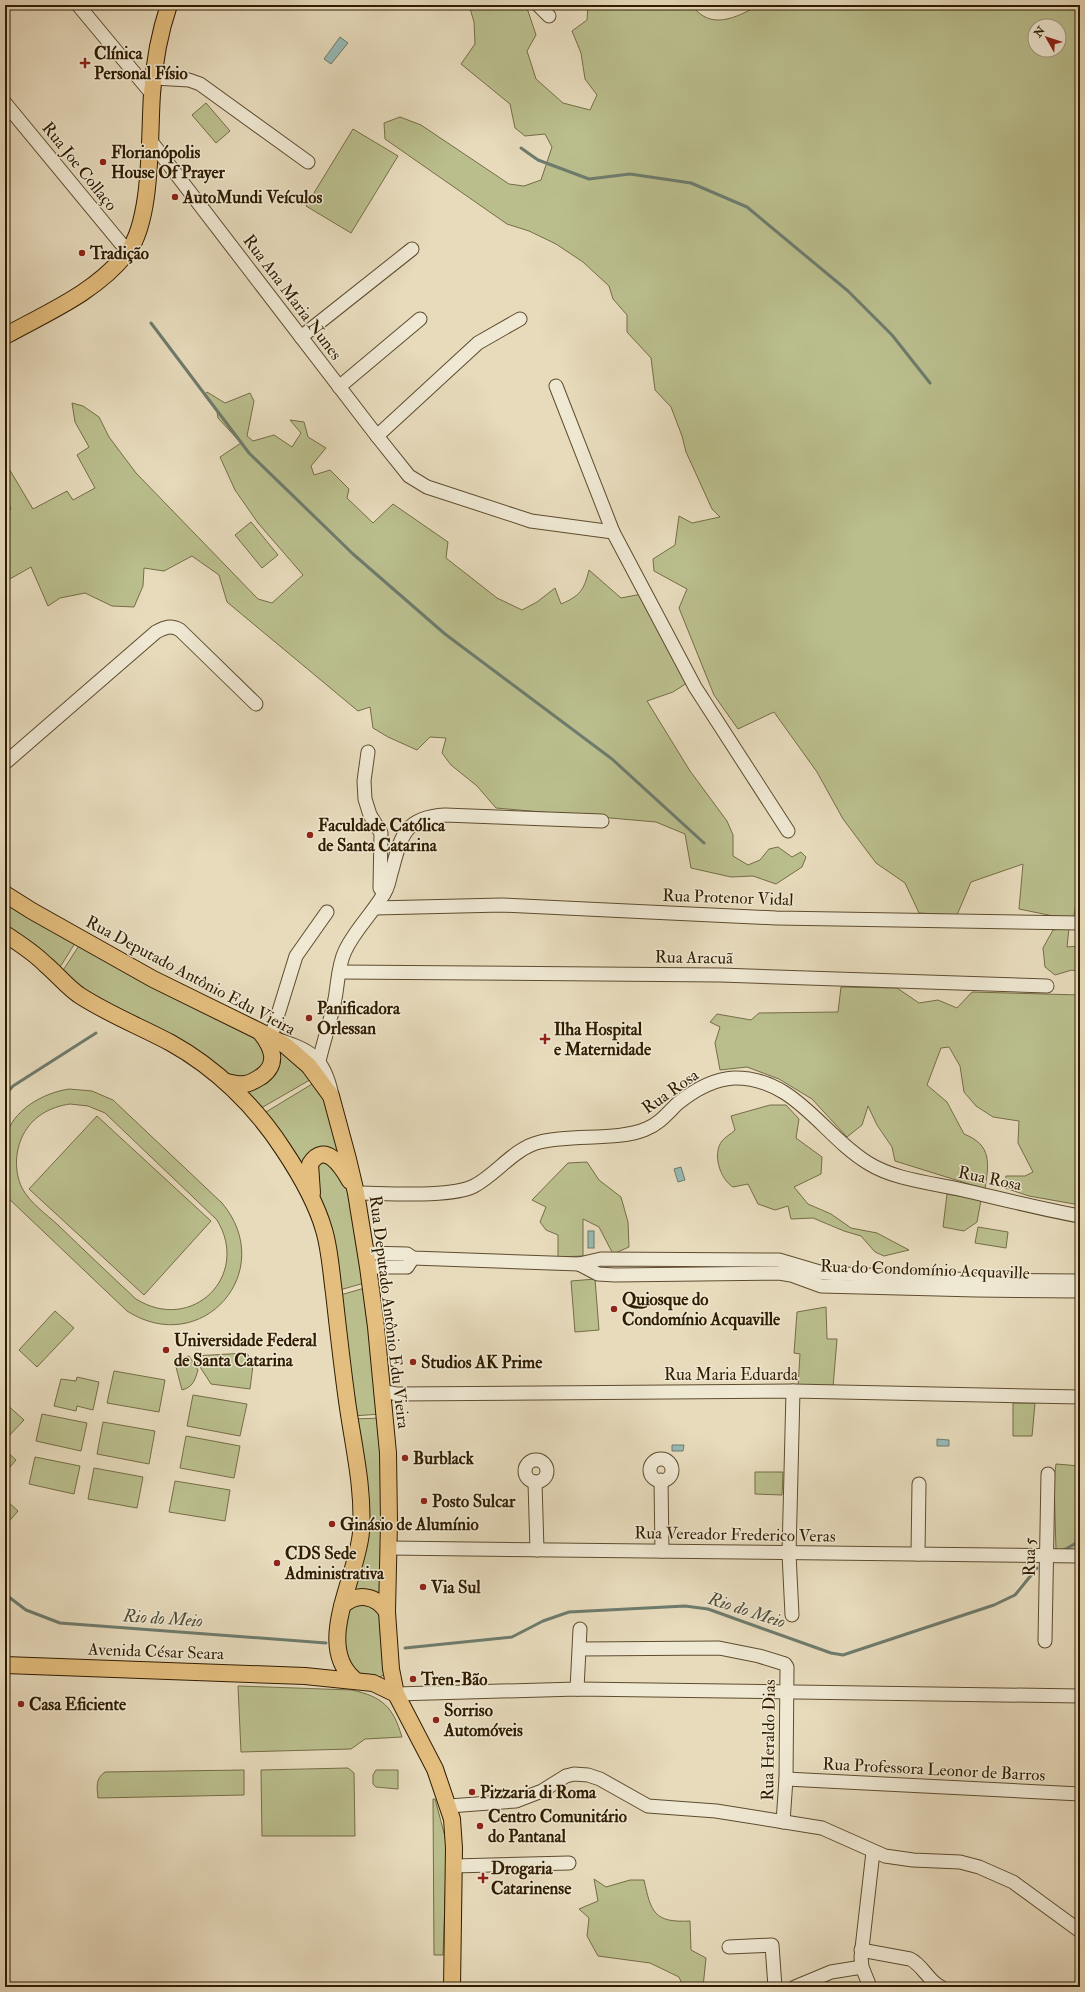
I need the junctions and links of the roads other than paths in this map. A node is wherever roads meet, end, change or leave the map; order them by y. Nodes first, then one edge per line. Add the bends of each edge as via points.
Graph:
1 (78, 5) edge
2 (169, 5) edge
3 (538, 5) edge
4 (549, 16) dead end
5 (130, 68) junction
6 (155, 73) junction
7 (152, 94) junction
8 (5, 103) edge
9 (150, 140) junction
10 (308, 162) dead end
11 (412, 249) dead end
12 (128, 252) junction
13 (420, 319) dead end
14 (520, 319) dead end
15 (5, 336) edge
16 (301, 337) junction
17 (556, 386) dead end
18 (340, 387) junction
19 (377, 436) junction
20 (613, 532) junction
21 (256, 704) dead end
22 (368, 752) dead end
23 (5, 763) edge
24 (602, 821) dead end
25 (788, 831) dead end
26 (378, 888) junction
27 (5, 894) edge
28 (376, 908) junction
29 (327, 912) dead end
30 (1080, 923) edge
31 (8, 938) edge
32 (340, 972) junction
33 (1047, 986) dead end
34 (265, 1034) junction
35 (319, 1061) junction
36 (226, 1082) junction
37 (334, 1105) junction
38 (355, 1190) junction
39 (313, 1203) junction
40 (1080, 1216) edge
41 (367, 1260) junction
42 (780, 1260) junction
43 (702, 1261) junction
44 (579, 1264) junction
45 (778, 1273) junction
46 (702, 1274) junction
47 (879, 1281) junction
48 (1080, 1281) edge
49 (1056, 1286) junction
50 (1080, 1290) edge
51 (382, 1391) junction
52 (793, 1391) junction
53 (1080, 1397) edge
54 (1048, 1474) dead end
55 (661, 1480) dead end
56 (535, 1482) dead end
57 (919, 1484) dead end
58 (389, 1548) junction
59 (537, 1550) junction
60 (662, 1551) junction
61 (788, 1554) junction
62 (918, 1554) junction
63 (1047, 1556) junction
64 (1080, 1556) edge
65 (342, 1606) junction
66 (387, 1612) junction
67 (792, 1615) dead end
68 (580, 1629) dead end
69 (1045, 1641) dead end
70 (580, 1649) junction
71 (339, 1656) junction
72 (5, 1665) edge
73 (392, 1669) junction
74 (305, 1676) junction
75 (354, 1680) junction
76 (373, 1683) junction
77 (577, 1689) junction
78 (788, 1692) junction
79 (396, 1694) junction
80 (1080, 1696) edge
81 (786, 1779) junction
82 (1080, 1794) edge
83 (449, 1806) junction
84 (783, 1822) junction
85 (873, 1852) junction
86 (569, 1863) dead end
87 (454, 1866) junction
88 (1080, 1931) edge
89 (729, 1947) dead end
90 (861, 1950) junction
91 (862, 1967) junction
92 (452, 1987) edge
93 (775, 1987) edge
94 (796, 1987) edge
95 (870, 1987) edge
96 (941, 1987) edge

1 - 5 street
2 - 6 main road
3 - 4 street
5 - 6 street
5 - 7 street
6 - 7 main road
6 - 10 street via 200,84
7 - 9 main road
8 - 12 street, Rua Joe Collaço
9 - 12 main road via 144,205 139,227
9 - 16 street, Rua Ana Maria Nunes
11 - 16 street
12 - 15 main road via 109,273 83,292
13 - 18 street
14 - 19 street via 478,343
16 - 18 street, Rua Ana Maria Nunes
17 - 20 street
18 - 19 street, Rua Ana Maria Nunes
19 - 20 street, Rua Ana Maria Nunes via 409,476 427,488 516,518
20 - 25 street via 695,687
21 - 23 street via 180,630 173,626 165,627 156,632
22 - 26 street via 364,781 365,798 370,815 381,833
24 - 26 street via 460,814 422,819 407,829 400,839 387,888
26 - 28 street
27 - 34 main road, Rua Deputado Antônio Edu Vieira via 153,979
28 - 30 street, Rua Protenor Vidal via 502,905 776,918
28 - 32 street via 345,950
29 - 34 street via 296,956
31 - 36 main road via 35,954 79,995 184,1051
32 - 33 street, Rua Aracuã via 720,975
32 - 35 street
34 - 35 street via 303,1049
34 - 36 main road via 273,1058 271,1067 255,1081 244,1084
34 - 37 main road, Rua Deputado Antônio Edu Vieira via 286,1046 309,1066 324,1085
35 - 37 street via 327,1073
36 - 39 main road via 272,1133
37 - 38 main road, Rua Deputado Antônio Edu Vieira
38 - 39 main road via 336,1160 328,1155 318,1156 310,1164 309,1173
38 - 40 street, Rua Rosa via 444,1193 473,1187 522,1151 538,1143 560,1138 638,1132 657,1124 679,1103 702,1087 735,1078 771,1084 790,1095 848,1148 868,1163 886,1171
38 - 41 main road, Rua Deputado Antônio Edu Vieira
39 - 65 main road via 324,1228 329,1253 360,1490 360,1543
41 - 44 street, Rua do Condomínio Acquaville via 407,1267 414,1258
41 - 51 main road, Rua Deputado Antônio Edu Vieira
42 - 43 street, Rua do Condomínio Acquaville
42 - 45 street
42 - 47 street, Rua do Condomínio Acquaville via 823,1273
43 - 44 street, Rua do Condomínio Acquaville via 602,1259
43 - 46 street
44 - 46 street, Rua do Condomínio Acquaville via 598,1274
45 - 46 street, Rua do Condomínio Acquaville
45 - 47 street, Rua do Condomínio Acquaville via 821,1286
47 - 49 street, Rua do Condomínio Acquaville
48 - 49 street, Rua do Condomínio Acquaville
49 - 50 street, Rua do Condomínio Acquaville
51 - 52 street, Rua Maria Eduarda via 398,1394
51 - 58 main road, Rua Deputado Antônio Edu Vieira via 389,1471
52 - 53 street, Rua Maria Eduarda
52 - 61 street
54 - 63 street, Rua 5
55 - 60 street
56 - 59 street
57 - 62 street
58 - 59 street, Rua Vereador Frederico Veras
58 - 66 main road, Rua Deputado Antônio Edu Vieira
59 - 60 street, Rua Vereador Frederico Veras
60 - 61 street, Rua Vereador Frederico Veras
61 - 62 street, Rua Vereador Frederico Veras
61 - 67 street
62 - 63 street, Rua Vereador Frederico Veras
63 - 64 street, Rua Vereador Frederico Veras
63 - 69 street, Rua 5
65 - 66 main road via 352,1599 363,1597 375,1599
65 - 71 main road via 338,1635
66 - 73 main road
68 - 70 street
70 - 77 street
70 - 78 street, Rua Heraldo Dias via 719,1648 781,1662 787,1667
71 - 74 main road, Avenida César Seara via 331,1666
71 - 75 main road via 345,1670
72 - 74 main road, Avenida César Seara
73 - 76 main road via 386,1676
73 - 79 main road
74 - 75 main road, Avenida César Seara
75 - 76 main road, Avenida César Seara
76 - 79 main road, Avenida César Seara
77 - 78 street
77 - 79 street
78 - 80 street
78 - 81 street, Rua Heraldo Dias
79 - 83 main road via 436,1769
81 - 82 street, Rua Professora Leonor de Barros
81 - 84 street, Rua Heraldo Dias
83 - 84 street via 516,1801 574,1774 600,1779 648,1806 716,1811
83 - 87 main road via 454,1835
84 - 85 street via 822,1828
85 - 88 street via 894,1858 960,1862 979,1867 1013,1882
85 - 90 street
86 - 87 street
87 - 92 main road
89 - 93 street via 772,1945
90 - 91 street
90 - 96 street via 915,1961 932,1981
91 - 94 street via 830,1972
91 - 95 street

